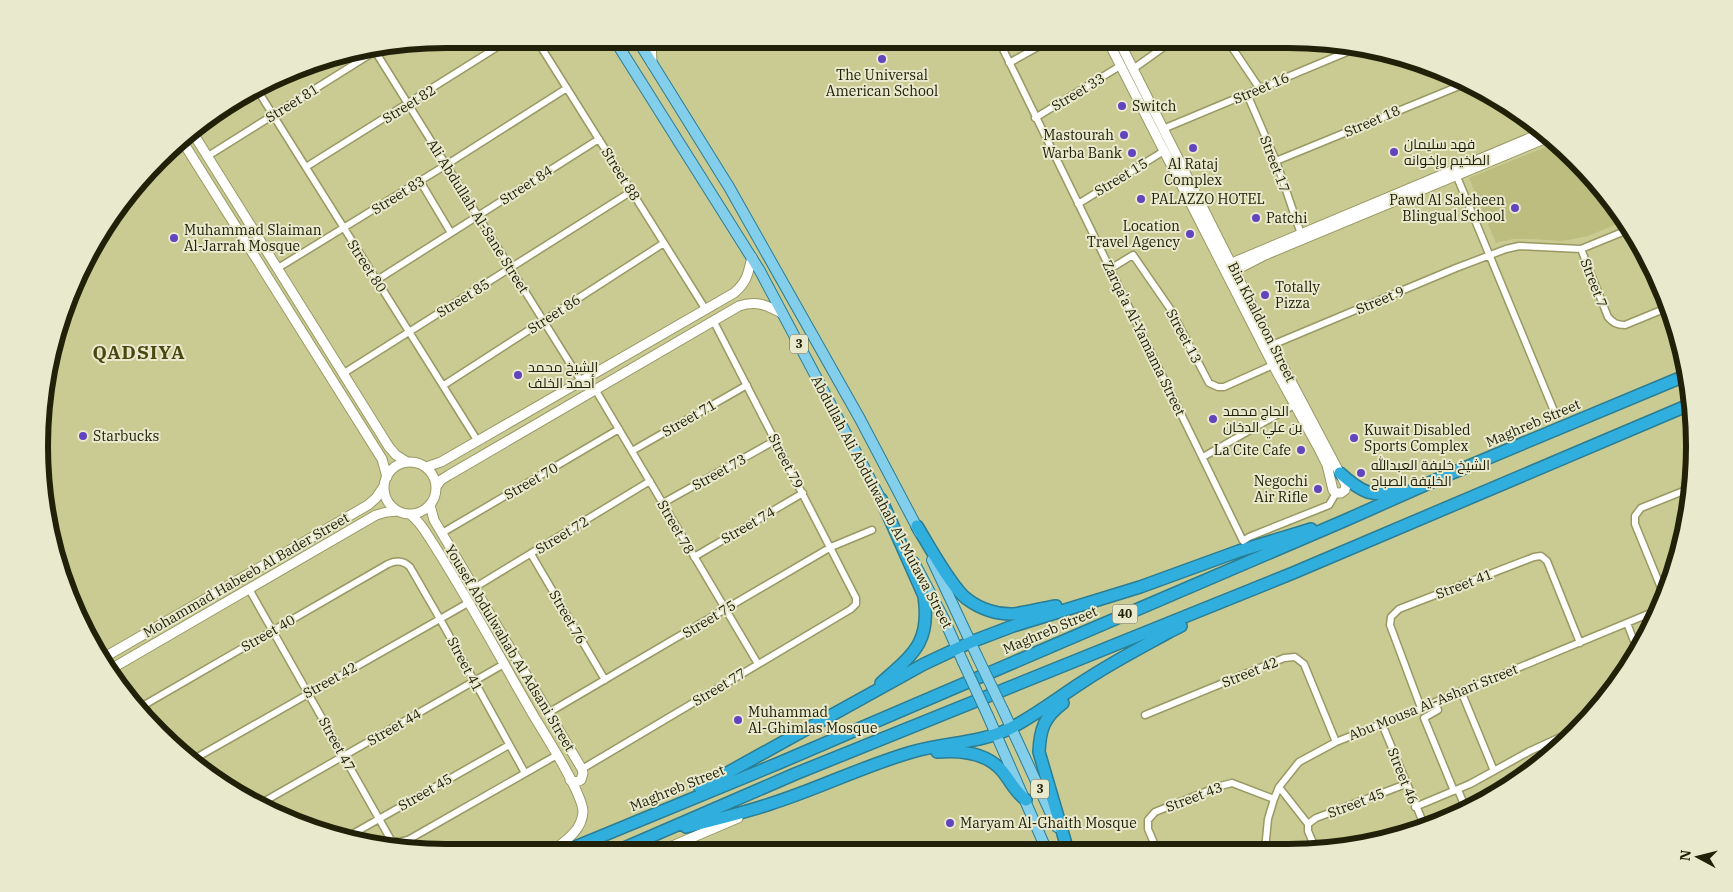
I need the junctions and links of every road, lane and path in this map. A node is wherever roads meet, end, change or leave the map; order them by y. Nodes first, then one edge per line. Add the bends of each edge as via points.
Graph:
1 (496, 48) edge
2 (542, 48) edge
3 (620, 48) edge
4 (643, 48) edge
5 (651, 48) edge
6 (1002, 48) edge
7 (1036, 48) edge
8 (1111, 48) edge
9 (1122, 48) edge
10 (1164, 48) edge
11 (1232, 48) edge
12 (1347, 52) edge
13 (378, 54) edge
14 (370, 55) edge
15 (1010, 63) junction
16 (652, 64) junction
17 (1120, 66) junction
18 (1133, 69) junction
19 (1458, 87) edge
20 (567, 88) junction
21 (1260, 89) junction
22 (260, 94) edge
23 (1247, 94) junction
24 (408, 104) junction
25 (273, 115) junction
26 (1035, 118) junction
27 (1164, 129) junction
28 (1536, 135) edge
29 (195, 136) edge
30 (600, 138) junction
31 (184, 145) edge
32 (1164, 151) junction
33 (208, 156) junction
34 (1276, 161) junction
35 (446, 165) junction
36 (306, 167) junction
37 (1455, 173) junction
38 (420, 181) junction
39 (632, 191) junction
40 (237, 202) junction
41 (1078, 204) junction
42 (225, 210) junction
43 (478, 216) junction
44 (247, 219) junction
45 (236, 227) junction
46 (344, 229) junction
47 (1622, 232) edge
48 (451, 233) junction
49 (1301, 234) junction
50 (664, 243) junction
51 (1581, 249) junction
52 (1488, 255) junction
53 (752, 257) junction
54 (278, 268) junction
55 (510, 268) junction
56 (1110, 269) junction
57 (1229, 269) junction
58 (377, 280) junction
59 (734, 293) junction
60 (738, 306) junction
61 (706, 310) junction
62 (1661, 310) edge
63 (782, 314) junction
64 (713, 320) junction
65 (544, 321) junction
66 (409, 332) junction
67 (664, 333) junction
68 (648, 344) junction
69 (670, 345) junction
70 (1272, 345) junction
71 (653, 355) junction
72 (1273, 365) junction
73 (344, 373) junction
74 (1680, 378) edge
75 (581, 381) junction
76 (444, 385) junction
77 (747, 385) junction
78 (595, 389) junction
79 (1294, 405) junction
80 (536, 407) junction
81 (1684, 407) edge
82 (1554, 411) dead end
83 (521, 415) junction
84 (544, 418) junction
85 (526, 429) junction
86 (619, 429) junction
87 (478, 440) junction
88 (776, 440) junction
89 (632, 450) junction
90 (393, 452) junction
91 (1203, 457) junction
92 (382, 459) junction
93 (408, 462) junction
94 (426, 467) junction
95 (1340, 473) junction
96 (387, 477) junction
97 (1439, 479) junction
98 (650, 481) junction
99 (384, 486) junction
100 (436, 487) junction
101 (1683, 491) edge
102 (1336, 492) junction
103 (803, 493) junction
104 (880, 499) junction
105 (371, 502) junction
106 (663, 503) junction
107 (430, 505) junction
108 (398, 511) junction
109 (410, 514) junction
110 (376, 515) junction
111 (1346, 520) junction
112 (917, 526) junction
113 (872, 530) dead end
114 (442, 533) junction
115 (316, 534) junction
116 (303, 543) junction
117 (323, 546) junction
118 (831, 547) junction
119 (531, 554) junction
120 (308, 555) junction
121 (694, 557) junction
122 (398, 561) joint
123 (1293, 573) junction
124 (1660, 585) edge
125 (474, 588) junction
126 (249, 589) junction
127 (1105, 596) junction
128 (468, 603) junction
129 (856, 604) joint
130 (725, 610) junction
131 (1647, 614) edge
132 (175, 616) junction
133 (440, 619) junction
134 (494, 622) junction
135 (1627, 623) junction
136 (159, 625) junction
137 (482, 627) junction
138 (180, 629) junction
139 (272, 631) junction
140 (503, 637) junction
141 (164, 638) junction
142 (1634, 641) edge
143 (971, 642) junction
144 (1580, 642) junction
145 (493, 645) junction
146 (958, 648) junction
147 (108, 655) edge
148 (504, 664) junction
149 (758, 664) junction
150 (115, 667) edge
151 (1108, 668) junction
152 (605, 680) junction
153 (474, 681) junction
154 (1461, 691) junction
155 (308, 693) junction
156 (864, 698) junction
157 (1435, 702) junction
158 (144, 706) edge
159 (1421, 708) junction
160 (548, 713) junction
161 (1145, 715) dead end
162 (1382, 724) junction
163 (1011, 728) junction
164 (996, 734) junction
165 (1559, 737) edge
166 (1336, 742) junction
167 (509, 745) junction
168 (1542, 745) junction
169 (1545, 750) edge
170 (557, 755) junction
171 (344, 756) junction
172 (197, 757) edge
173 (896, 757) junction
174 (582, 769) junction
175 (1494, 771) junction
176 (525, 773) junction
177 (570, 780) junction
178 (1406, 784) junction
179 (1280, 787) junction
180 (1456, 790) junction
181 (1274, 799) junction
182 (1026, 800) junction
183 (266, 801) edge
184 (1463, 803) edge
185 (770, 804) junction
186 (1415, 806) junction
187 (666, 808) junction
188 (378, 819) junction
189 (1422, 820) edge
190 (1308, 824) junction
191 (1037, 827) junction
192 (353, 833) edge
193 (645, 839) junction
194 (397, 841) edge
195 (400, 842) edge
196 (562, 844) edge
197 (582, 844) edge
198 (633, 844) edge
199 (677, 844) edge
200 (1040, 844) edge
201 (1044, 844) edge
202 (1065, 844) edge
203 (1066, 844) edge
204 (1154, 844) edge
205 (1266, 844) edge
206 (1313, 844) edge

1 - 24 street, Street 82
2 - 20 street, Street 88
3 - 53 main road, Abdullah Ali Abdulwahab Al-Mutawa Street / 3
4 - 16 main road, Abdullah Ali Abdulwahab Al-Mutawa Street / 3
5 - 16 street
6 - 15 street, Zarqa'a Al-Yamama Street
7 - 15 street
8 - 17 street, Bin Khaldoon Street
9 - 18 street, Bin Khaldoon Street
10 - 18 street
11 - 21 street
12 - 21 street, Street 16
13 - 24 street, Ali Abdullah Al-Sane Street
14 - 25 street, Street 81
15 - 26 street, Zarqa'a Al-Yamama Street
16 - 112 main road, Abdullah Ali Abdulwahab Al-Mutawa Street / 3 via 729,187 860,418
17 - 26 street, Street 33
17 - 32 street, Bin Khaldoon Street
18 - 27 street, Bin Khaldoon Street
19 - 34 street, Street 18
20 - 30 street, Street 88
20 - 35 street, Street 83
21 - 23 street, Street 16
22 - 25 street, Street 80
23 - 27 street, Street 16
23 - 34 street, Street 17
24 - 35 street, Ali Abdullah Al-Sane Street
24 - 36 street, Street 82
25 - 33 street, Street 81
25 - 36 street, Street 80
26 - 41 street, Zarqa'a Al-Yamama Street
27 - 57 street, Bin Khaldoon Street
28 - 37 street
29 - 33 street
30 - 39 street, Street 88
30 - 43 street, Street 84
31 - 42 street
32 - 41 street, Street 15
32 - 57 street, Bin Khaldoon Street
33 - 40 street
34 - 49 street, Street 17
35 - 38 street, Street 83
35 - 43 street, Ali Abdullah Al-Sane Street
36 - 46 street, Street 80
37 - 49 street
37 - 52 street
37 - 57 street
38 - 46 street, Street 83
38 - 48 street
39 - 50 street, Street 88
39 - 55 street, Street 85
40 - 42 street via 233,210
40 - 44 street
41 - 56 street, Zarqa'a Al-Yamama Street
42 - 45 street
43 - 48 street, Street 84
43 - 55 street, Ali Abdullah Al-Sane Street
44 - 45 street via 240,220
44 - 54 street
45 - 92 street
46 - 54 street, Street 83
46 - 58 street, Street 80
47 - 51 street
48 - 58 street, Street 84
49 - 57 street
50 - 61 street, Street 88
50 - 65 street, Street 86
51 - 52 street, Street 9 via 1519,246
51 - 62 street, Street 7 via 1612,322 1625,325
52 - 70 street, Street 9
52 - 82 street
53 - 59 street via 748,276
53 - 63 main road, Abdullah Ali Abdulwahab Al-Mutawa Street / 3
54 - 73 street
55 - 65 street, Ali Abdullah Al-Sane Street
55 - 66 street, Street 85
56 - 72 street, Street 13 via 1133,255 1171,310 1209,383 1214,386 1224,387
56 - 91 street, Zarqa'a Al-Yamama Street
57 - 70 street, Bin Khaldoon Street
57 - 72 street, Bin Khaldoon Street
58 - 66 street, Street 80
59 - 60 street via 741,301
59 - 61 street
60 - 63 street via 758,302
60 - 64 street
61 - 67 street
63 - 104 main road, Abdullah Ali Abdulwahab Al-Mutawa Street / 3
64 - 69 street
64 - 77 street, Street 79
65 - 75 street, Ali Abdullah Al-Sane Street
65 - 76 street, Street 86
66 - 73 street, Street 85
66 - 76 street, Street 80
67 - 68 street
67 - 69 street via 665,343
68 - 71 street
68 - 75 street
69 - 71 street
70 - 95 street, Bin Khaldoon Street
71 - 78 street
72 - 79 street, Bin Khaldoon Street
73 - 90 street
74 - 97 highway, Maghreb Street / 40
75 - 80 street
76 - 87 street, Street 80
77 - 88 street, Street 79
77 - 89 street, Street 71
78 - 84 street
78 - 86 street, Street 78
79 - 91 street
79 - 102 street, Bin Khaldoon Street via 1323,457
80 - 83 street
80 - 84 street
81 - 123 highway, 40
83 - 85 street via 527,418 529,424
83 - 87 street
84 - 85 street
85 - 100 street via 445,477
86 - 89 street, Street 78
86 - 114 street, Street 70
87 - 94 street
88 - 103 street, Street 79
88 - 106 street, Street 73
89 - 98 street, Street 78
90 - 92 street via 390,460
90 - 93 street
91 - 102 street, Zarqa'a Al-Yamama Street via 1243,541 1329,505
92 - 96 street
93 - 94 street
93 - 96 street via 395,467
94 - 100 street
95 - 97 highway via 1370,494 1397,492
95 - 102 street, Bin Khaldoon Street via 1346,488 1342,493
96 - 99 street
97 - 111 highway, Maghreb Street / 40
98 - 106 street, Street 78
98 - 119 street, Street 72
99 - 105 street, Mohammad Habeeb Al Bader Street
99 - 108 street via 388,501
100 - 107 street
101 - 124 street via 1641,508 1635,516 1635,524
103 - 118 street, Street 79
103 - 121 street, Street 74
104 - 146 main road, Abdullah Ali Abdulwahab Al-Mutawa Street / 3
104 - 156 highway via 924,596 926,611 921,642
105 - 110 street via 378,507
105 - 115 street, Mohammad Habeeb Al Bader Street
106 - 121 street, Street 78
107 - 109 street via 423,511
107 - 114 street, Yousef Abdulwahab Al Adsani Street
108 - 109 street
108 - 110 street, Mohammad Habeeb Al Bader Street
109 - 128 street, Yousef Abdulwahab Al Adsani Street via 425,531
110 - 117 street, Mohammad Habeeb Al Bader Street
111 - 127 highway via 1239,550 1140,587
111 - 187 highway, Maghreb Street / 40
112 - 127 highway via 966,599 991,611 1014,614
112 - 143 main road, Abdullah Ali Abdulwahab Al-Mutawa Street / 3
113 - 118 street, Street 75
114 - 125 street, Yousef Abdulwahab Al Adsani Street
115 - 116 street, Mohammad Habeeb Al Bader Street
115 - 117 street
116 - 120 street via 308,545
116 - 132 street, Mohammad Habeeb Al Bader Street
117 - 120 street, Mohammad Habeeb Al Bader Street
118 - 129 street, Street 79
118 - 130 street, Street 75
119 - 125 street, Street 72
119 - 152 street, Street 76
120 - 126 street, Mohammad Habeeb Al Bader Street
121 - 130 street, Street 78
122 - 133 street, Street 41 via 410,567
122 - 139 street, Street 40
123 - 151 highway via 1168,632
123 - 193 highway, 40 via 795,774
125 - 134 street, Yousef Abdulwahab Al Adsani Street
126 - 138 street, Mohammad Habeeb Al Bader Street
126 - 139 street, Street 47
127 - 143 highway
128 - 133 street, Street 42
128 - 137 street, Yousef Abdulwahab Al Adsani Street
129 - 149 street, Street 77
130 - 149 street, Street 78
130 - 152 street, Street 75
131 - 135 street, Abu Mousa Al-Ashari Street
132 - 136 street, Mohammad Habeeb Al Bader Street
132 - 138 street via 174,621
133 - 153 street, Street 41
133 - 155 street, Street 42
134 - 137 street via 490,629
134 - 140 street, Yousef Abdulwahab Al Adsani Street
135 - 142 street
135 - 144 street, Abu Mousa Al-Ashari Street
136 - 141 street via 166,633
136 - 147 street, Mohammad Habeeb Al Bader Street
137 - 145 street, Yousef Abdulwahab Al Adsani Street
138 - 141 street, Mohammad Habeeb Al Bader Street
139 - 155 street, Street 47
139 - 158 street, Street 40
140 - 145 street via 495,637
140 - 160 street, Yousef Abdulwahab Al Adsani Street
141 - 150 street, Mohammad Habeeb Al Bader Street
143 - 146 highway
143 - 163 main road, Abdullah Ali Abdulwahab Al-Mutawa Street / 3, bridge
144 - 154 street, Abu Mousa Al-Ashari Street
144 - 159 street, Street 41 via 1547,560 1541,556 1399,609 1391,617 1390,625
145 - 148 street, Yousef Abdulwahab Al Adsani Street
146 - 156 highway
146 - 164 main road, Abdullah Ali Abdulwahab Al-Mutawa Street / 3, bridge
148 - 153 street, Street 44
148 - 170 street, Yousef Abdulwahab Al Adsani Street
149 - 174 street, Street 77
151 - 163 highway
151 - 203 highway via 1055,709 1044,722 1040,737 1039,752
152 - 160 street, Street 75
153 - 167 street, Street 41
153 - 171 street, Street 44
154 - 157 street, Abu Mousa Al-Ashari Street
154 - 175 street
155 - 171 street, Street 47
155 - 172 street, Street 42
156 - 187 highway
157 - 159 street, Abu Mousa Al-Ashari Street
157 - 180 street via 1438,710 1424,718
159 - 162 street, Abu Mousa Al-Ashari Street
160 - 174 street, Yousef Abdulwahab Al Adsani Street
161 - 166 street, Street 42 via 1284,658 1295,657 1304,664
162 - 166 street, Abu Mousa Al-Ashari Street
162 - 178 street, Street 46
163 - 164 highway
163 - 202 main road, Abdullah Ali Abdulwahab Al-Mutawa Street / 3
164 - 173 highway
164 - 182 main road, Abdullah Ali Abdulwahab Al-Mutawa Street / 3
165 - 168 street
166 - 179 street, Abu Mousa Al-Ashari Street via 1299,762
167 - 176 street, Street 41
167 - 188 street, Street 45
168 - 169 street
168 - 175 street
170 - 176 street
170 - 177 street, Yousef Abdulwahab Al Adsani Street
171 - 183 street, Street 44
171 - 188 street, Street 47
173 - 182 highway via 955,751 976,755 997,766
173 - 185 highway
174 - 177 street via 581,780
175 - 180 street
176 - 195 street, Street 47
177 - 196 street, Yousef Abdulwahab Al Adsani Street via 582,803 582,816 572,836
178 - 186 street, Street 46
178 - 190 street, Street 45 via 1316,818
179 - 181 street, Abu Mousa Al-Ashari Street
179 - 190 street
180 - 184 street
180 - 186 street
181 - 204 street, Street 43 via 1232,783 1220,786 1155,812 1148,820
181 - 205 street, Abu Mousa Al-Ashari Street
182 - 191 main road, Abdullah Ali Abdulwahab Al-Mutawa Street / 3
185 - 193 highway
185 - 199 street
186 - 189 street, Street 46
187 - 197 highway, Maghreb Street / 40
188 - 192 street, Street 45
188 - 194 street, Street 47 via 390,839
190 - 206 street
191 - 200 street
191 - 201 main road, Abdullah Ali Abdulwahab Al-Mutawa Street / 3
193 - 198 highway, 40

